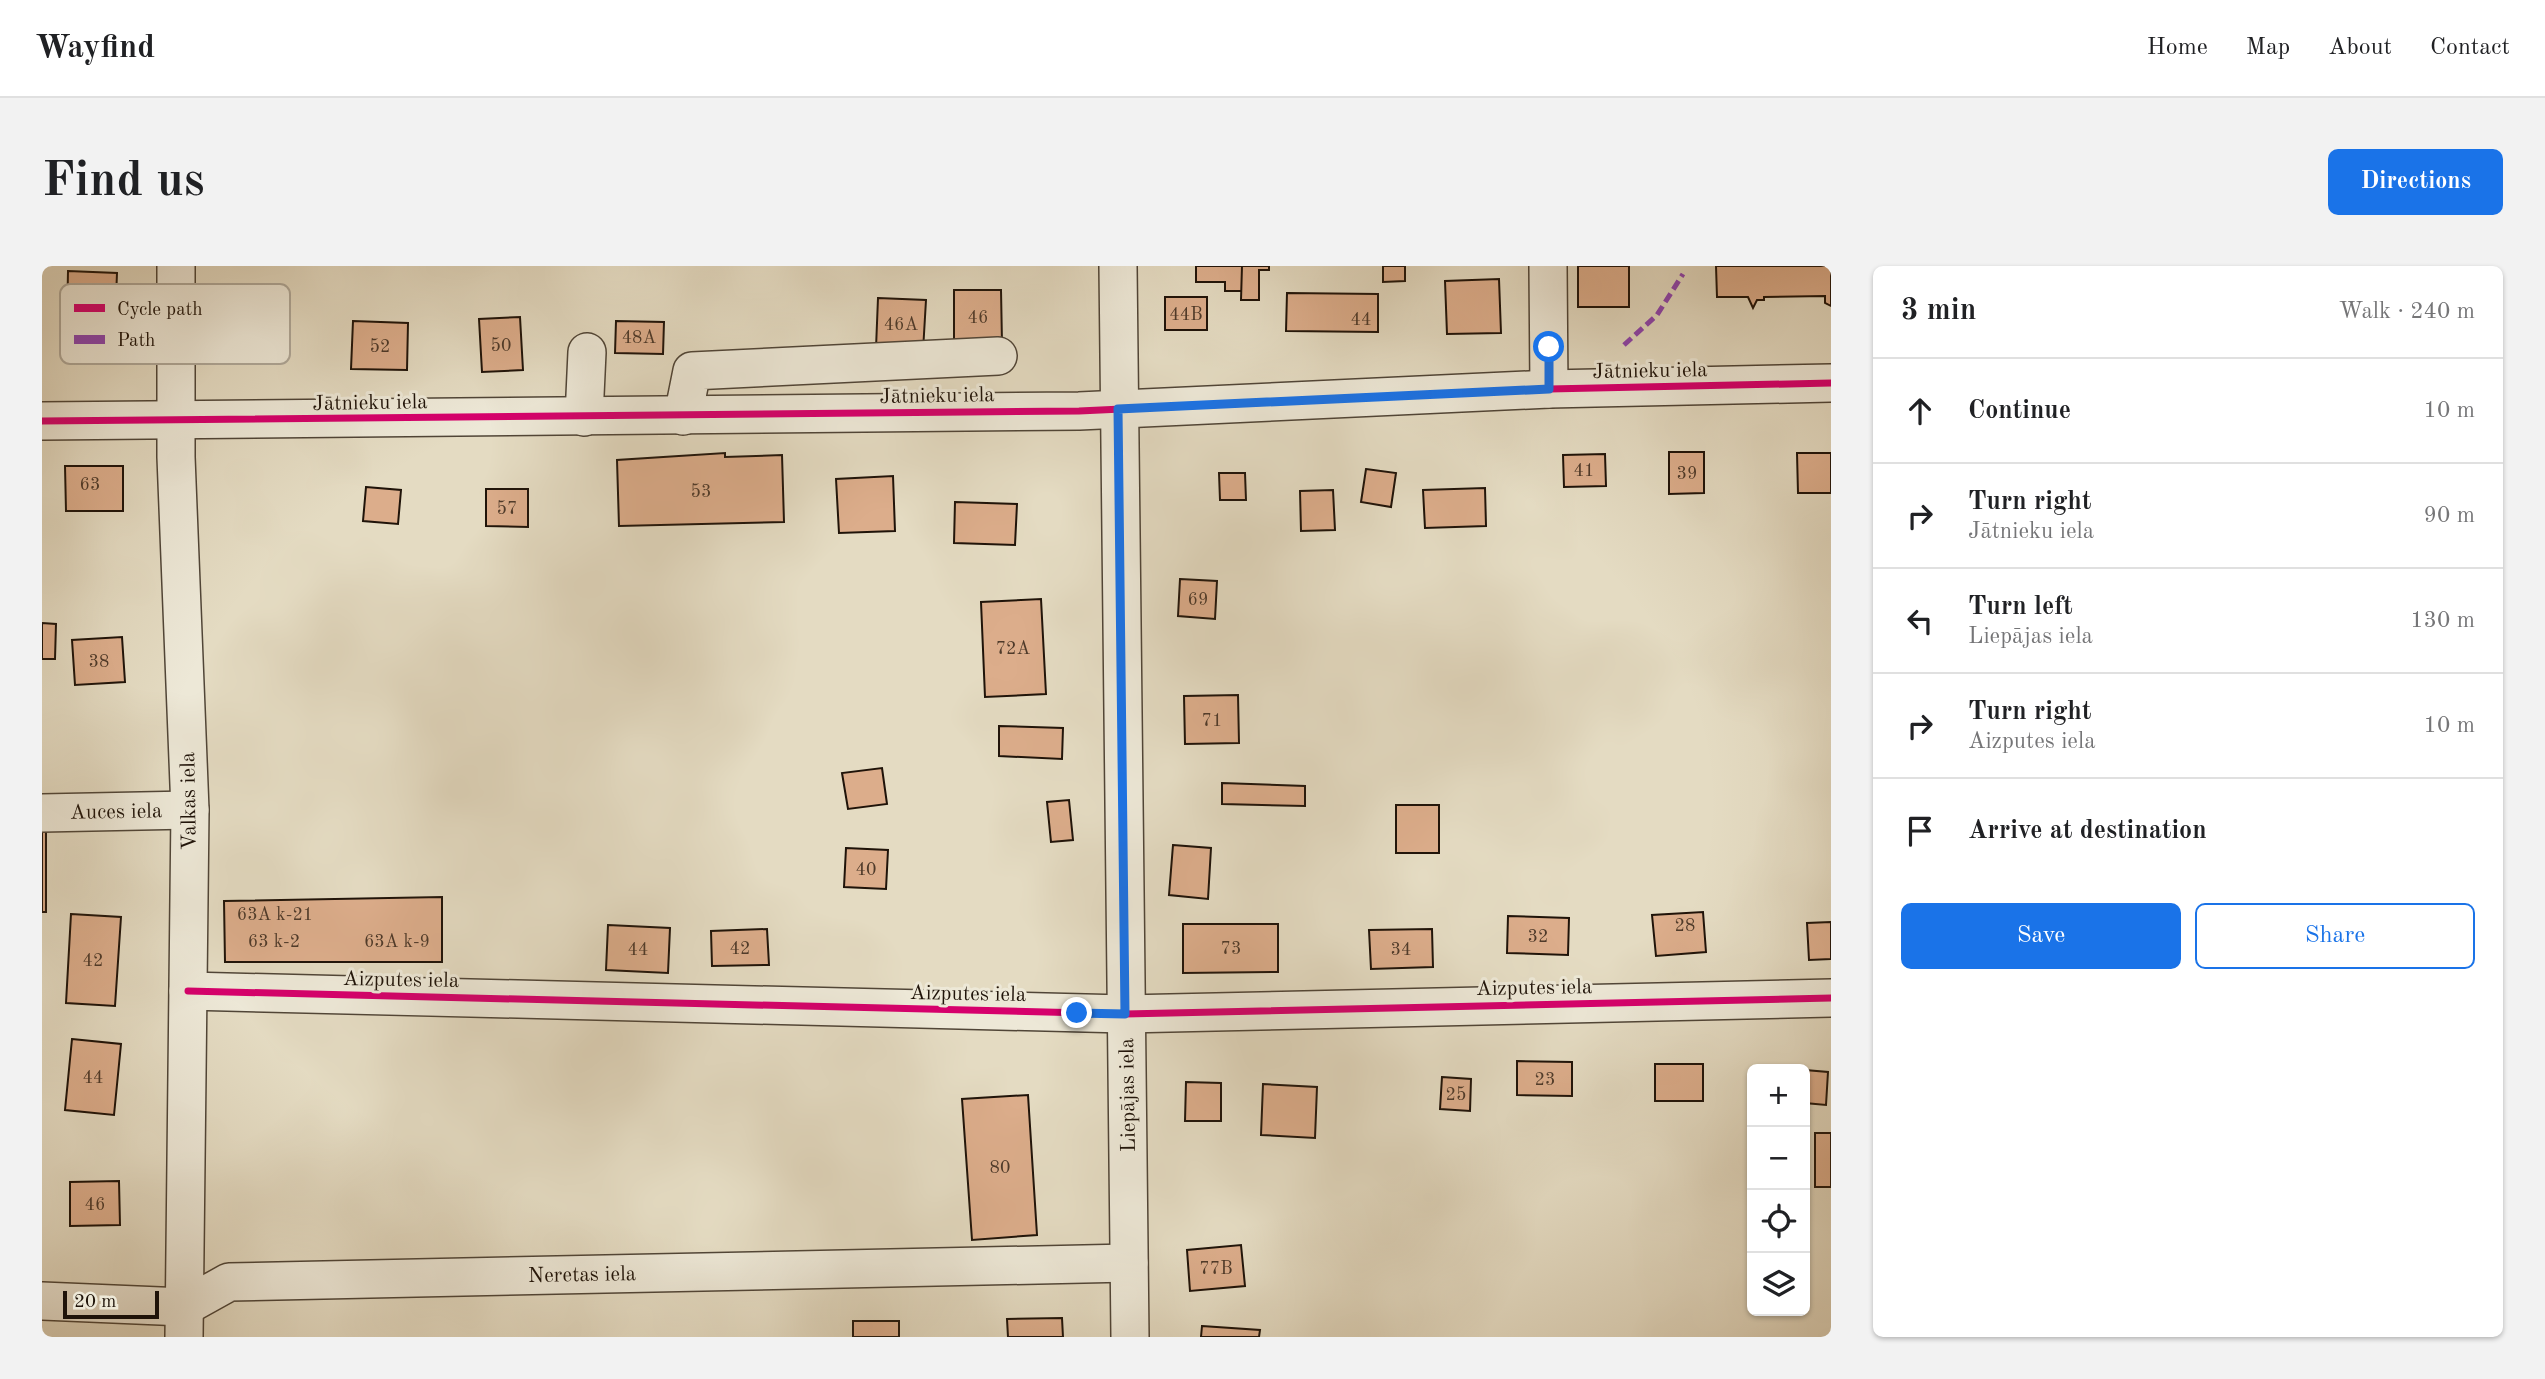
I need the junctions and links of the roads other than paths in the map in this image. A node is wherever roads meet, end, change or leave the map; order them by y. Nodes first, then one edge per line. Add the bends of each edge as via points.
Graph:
1 (176, 266) edge
2 (1118, 266) edge
3 (1548, 266) edge
4 (176, 284) edge
5 (587, 352) dead end
6 (998, 356) dead end
7 (176, 364) edge
8 (1831, 383) edge
9 (1549, 389) junction
10 (1118, 409) junction
11 (683, 416) junction
12 (584, 417) junction
13 (42, 421) edge
14 (176, 421) junction
15 (190, 810) junction
16 (42, 813) edge
17 (188, 991) junction
18 (1831, 998) edge
19 (1125, 1014) junction
20 (1129, 1263) junction
21 (42, 1301) edge
22 (184, 1322) edge
23 (1130, 1337) edge

1 - 4 street, Valkas iela
2 - 10 street, Liepājas iela
3 - 9 street
5 - 12 street
6 - 11 street via 692,371
7 - 14 street, Valkas iela
8 - 9 street, Jātnieku iela
9 - 10 street, Jātnieku iela
10 - 11 street, Jātnieku iela
10 - 19 street, Liepājas iela
11 - 12 street, Jātnieku iela
12 - 14 street, Jātnieku iela
13 - 14 street, Jātnieku iela
14 - 15 street, Valkas iela
15 - 16 street, Auces iela
15 - 17 street, Valkas iela
17 - 19 street, Aizputes iela
17 - 22 street, Valkas iela
18 - 19 street, Aizputes iela
19 - 20 street, Liepājas iela
20 - 22 street, Neretas iela via 229,1282
20 - 23 street, Liepājas iela
21 - 22 street

